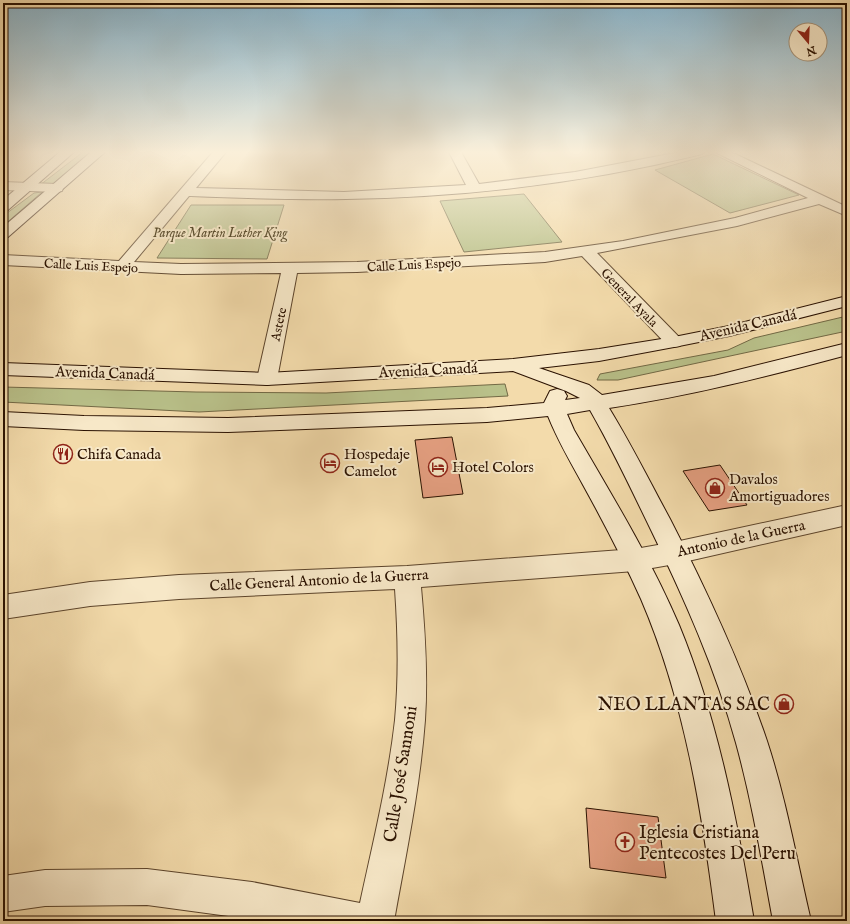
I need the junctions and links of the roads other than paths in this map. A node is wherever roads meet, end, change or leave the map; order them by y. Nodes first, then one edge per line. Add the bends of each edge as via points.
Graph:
1 (17, 195) edge
2 (49, 195) edge
3 (183, 195) edge
4 (262, 195) edge
5 (357, 195) edge
6 (814, 195) edge
7 (820, 198) junction
8 (3, 206) edge
9 (847, 212) edge
10 (3, 234) edge
11 (586, 251) junction
12 (3, 260) edge
13 (122, 267) junction
14 (290, 269) junction
15 (847, 301) edge
16 (674, 342) junction
17 (847, 349) edge
18 (599, 355) junction
19 (512, 365) junction
20 (3, 369) edge
21 (267, 379) junction
22 (568, 384) junction
23 (596, 403) junction
24 (555, 409) junction
25 (3, 419) edge
26 (847, 515) edge
27 (674, 553) junction
28 (635, 560) junction
29 (407, 577) junction
30 (3, 607) edge
31 (3, 894) edge
32 (358, 921) edge
33 (375, 921) edge
34 (735, 921) edge
35 (792, 921) edge

1 - 8 street
2 - 10 street
3 - 13 street
4 - 5 street
6 - 7 street
7 - 9 street
7 - 11 street, Calle Luis Espejo via 737,222
11 - 14 street, Calle Luis Espejo via 537,257
11 - 16 street, General Ayala
12 - 13 street, Calle Luis Espejo
13 - 14 street, Calle Luis Espejo
14 - 21 street, Astete
15 - 16 street, Avenida Canadá
16 - 18 street, Avenida Canadá
17 - 23 street via 739,377
18 - 19 street, Avenida Canadá
18 - 22 street
19 - 21 street, Avenida Canadá
19 - 22 street
20 - 21 street, Avenida Canadá
22 - 23 street via 589,395
22 - 24 street via 554,401
23 - 24 street
23 - 27 street via 621,446
24 - 25 street via 487,415 235,424
24 - 28 street
26 - 27 street, Antonio de la Guerra
27 - 28 street, Antonio de la Guerra
27 - 35 street via 714,636 752,743 768,803
28 - 29 street, Calle General Antonio de la Guerra
28 - 34 street via 666,626 698,722 716,803
29 - 30 street, Calle General Antonio de la Guerra via 179,587 90,594
29 - 33 street, Calle José Sannoni via 412,636 410,725
31 - 32 street via 45,888 147,888 252,900

